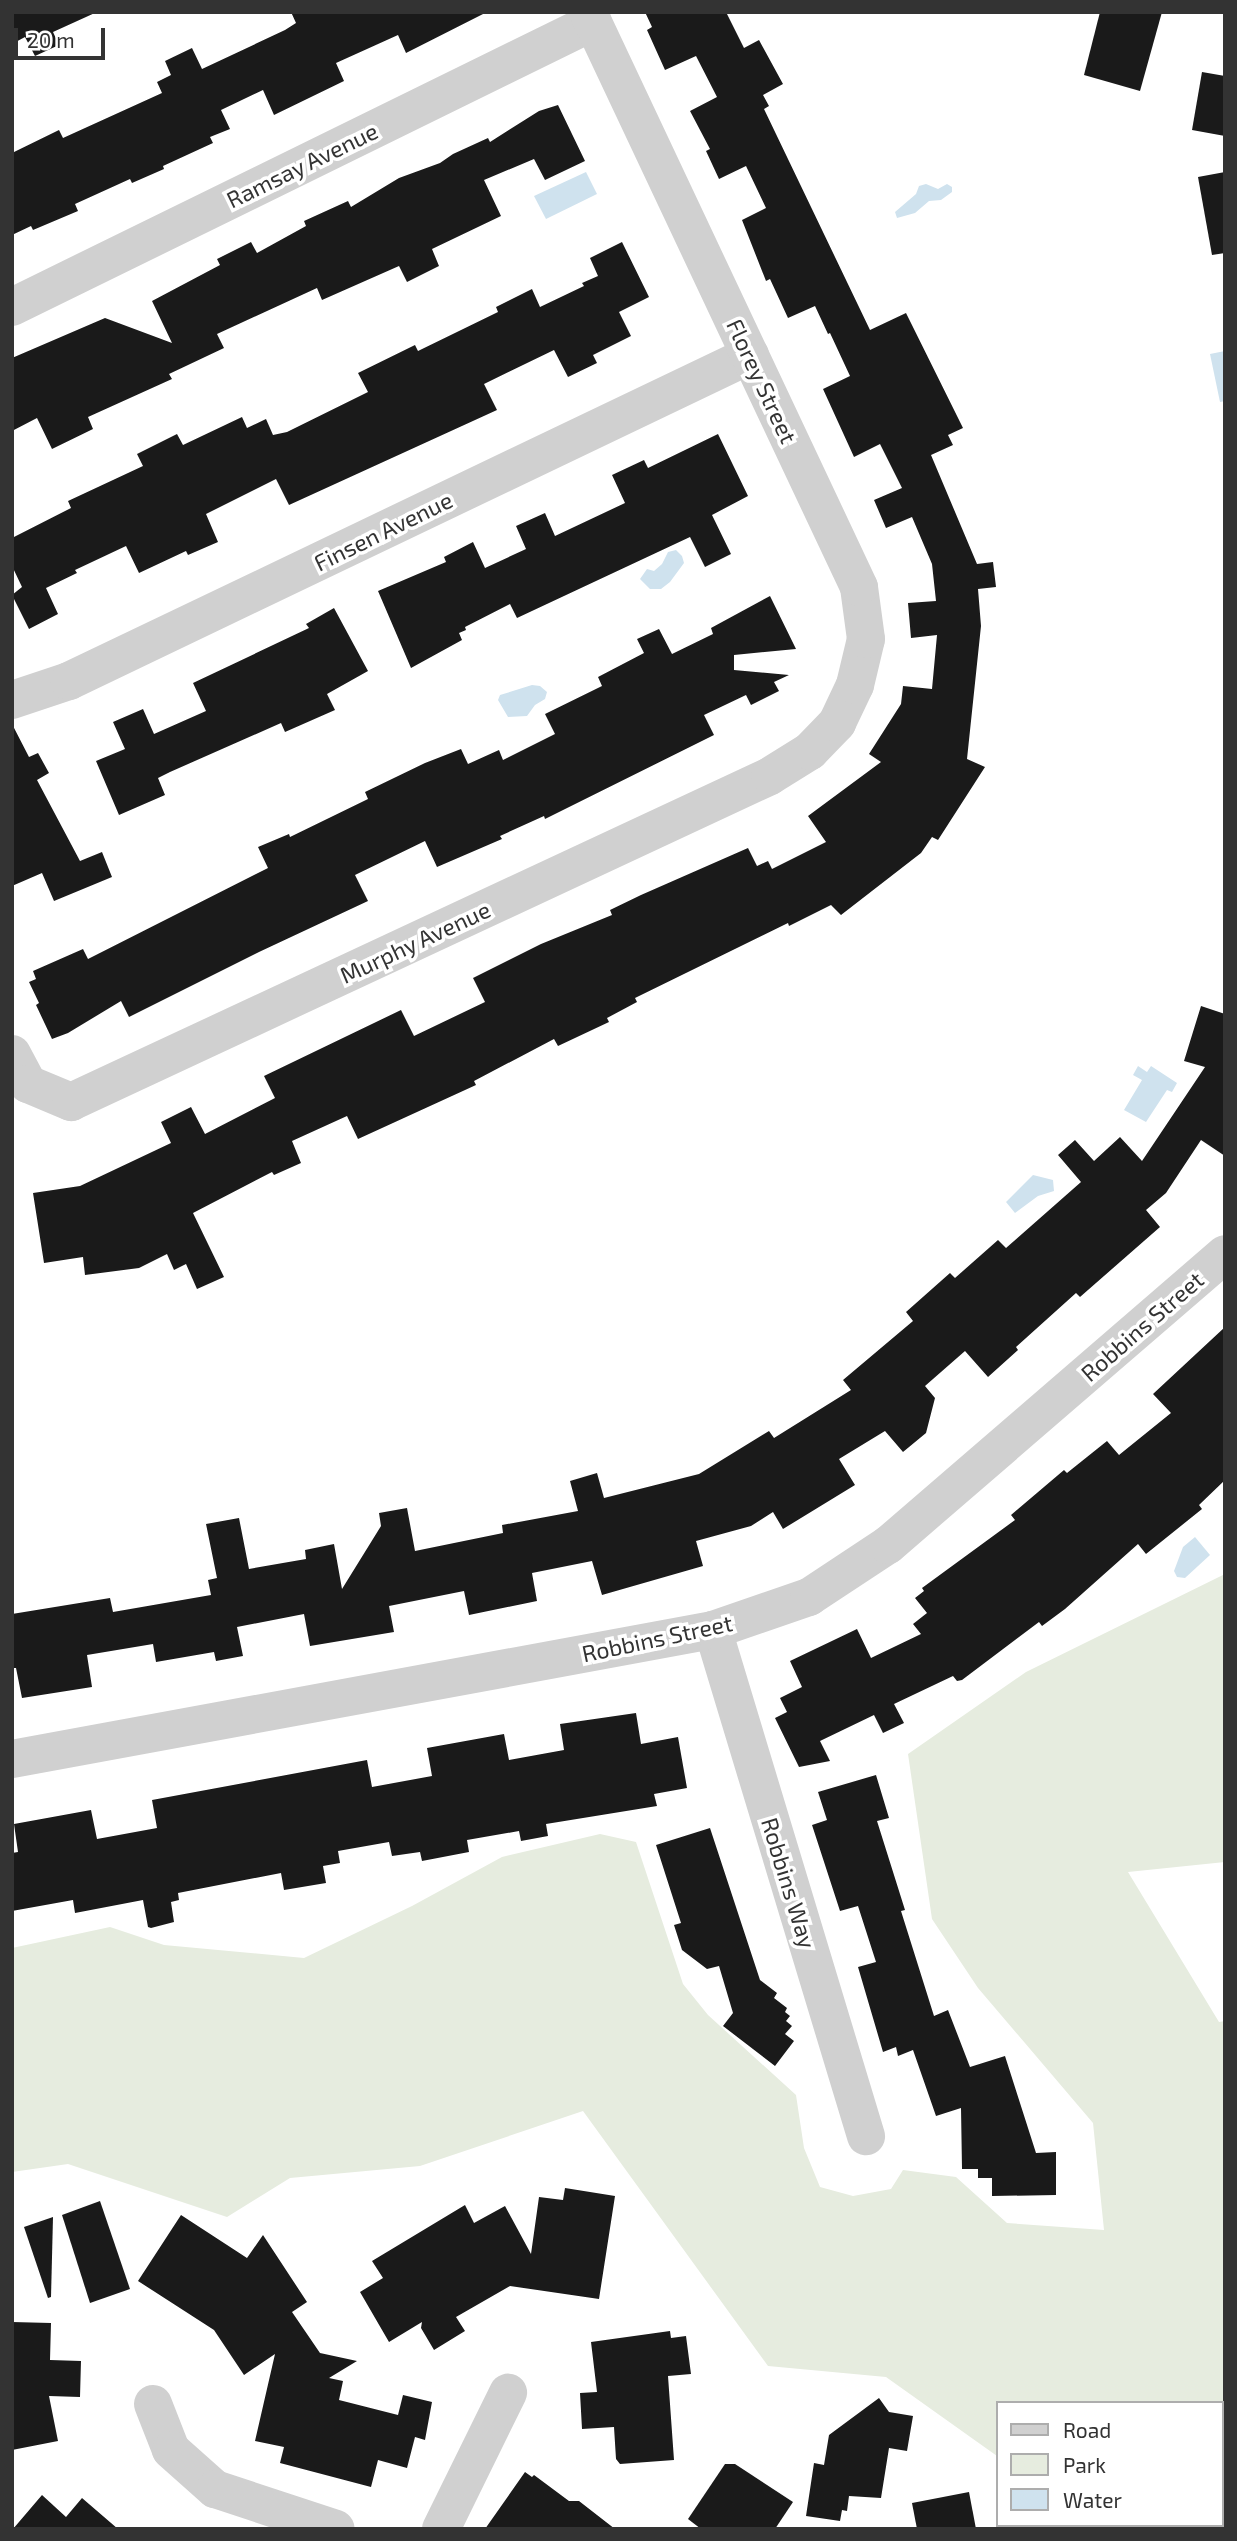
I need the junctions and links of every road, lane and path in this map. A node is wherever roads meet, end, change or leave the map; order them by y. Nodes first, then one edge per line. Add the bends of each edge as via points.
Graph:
1 (590, 17) edge
2 (12, 307) edge
3 (750, 355) junction
4 (12, 700) edge
5 (810, 751) joint
6 (16, 1063) edge
7 (1225, 1255) edge
8 (713, 1630) junction
9 (12, 1759) edge
10 (866, 2137) dead end
11 (508, 2393) dead end
12 (153, 2404) dead end
13 (337, 2529) edge
14 (440, 2529) edge

1 - 2 street, Ramsay Avenue
1 - 3 street, Florey Street
3 - 4 street, Finsen Avenue via 69,681
3 - 5 street, Florey Street via 859,586 866,639 855,685 837,723
5 - 6 street, Murphy Avenue via 770,776 71,1102 28,1084
7 - 8 street, Robbins Street via 888,1545 809,1597
8 - 9 street, Robbins Street
8 - 10 street, Robbins Way
11 - 14 street
12 - 13 street via 171,2450 215,2489

